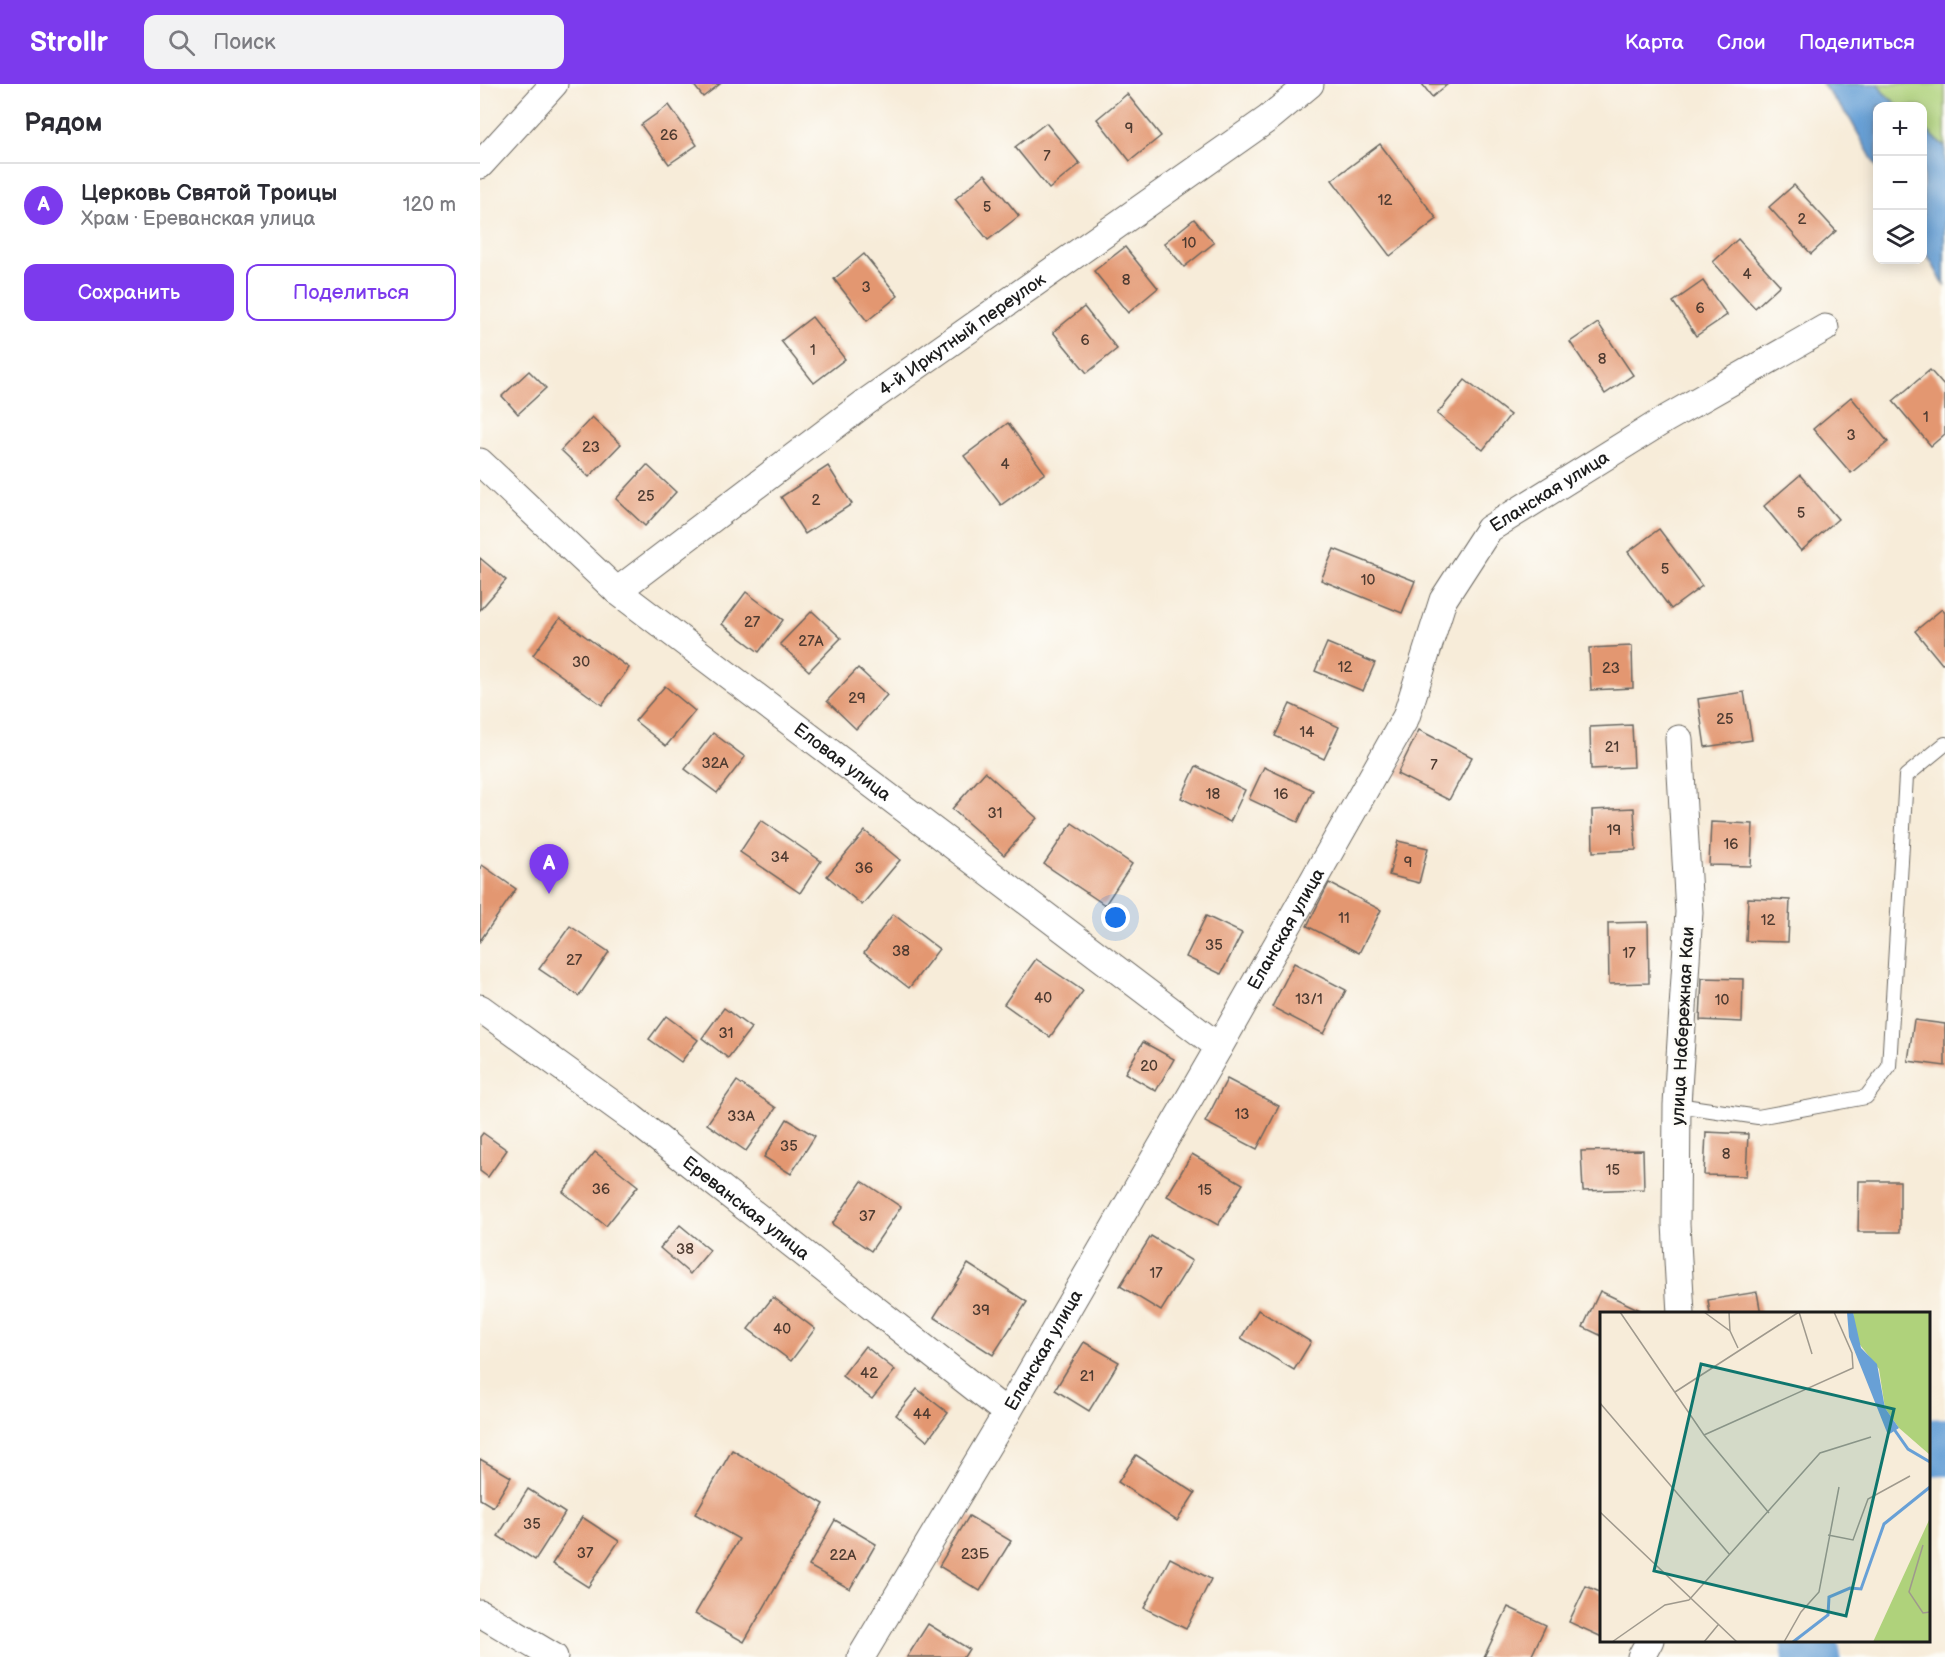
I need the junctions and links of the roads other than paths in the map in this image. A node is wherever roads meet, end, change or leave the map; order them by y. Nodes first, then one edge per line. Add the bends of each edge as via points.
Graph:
1 (554, 84) edge
2 (1310, 84) edge
3 (480, 165) edge
4 (1825, 328) dead end
5 (480, 462) edge
6 (617, 591) junction
7 (1679, 739) dead end
8 (1945, 744) edge
9 (480, 1008) edge
10 (1219, 1047) junction
11 (1677, 1105) junction
12 (1681, 1312) edge
13 (1007, 1413) junction
14 (480, 1613) edge
15 (1649, 1642) edge
16 (554, 1657) edge
17 (861, 1657) edge
18 (1641, 1657) edge

1 - 3 street
2 - 6 street, 4-й Иркутный переулок via 1269,118 866,402
4 - 10 street, Еланская улица via 1664,420 1489,529 1443,600 1406,717
5 - 6 street, Еловая улица
6 - 10 street, Еловая улица
7 - 11 street, улица Набережная Каи via 1689,912
8 - 11 lane via 1906,776 1890,1067 1866,1097 1758,1117
9 - 13 street, Ереванская улица via 632,1118
10 - 13 street, Еланская улица
11 - 12 street, улица Набережная Каи via 1676,1224
13 - 17 street, Еланская улица
14 - 16 street
15 - 18 street

